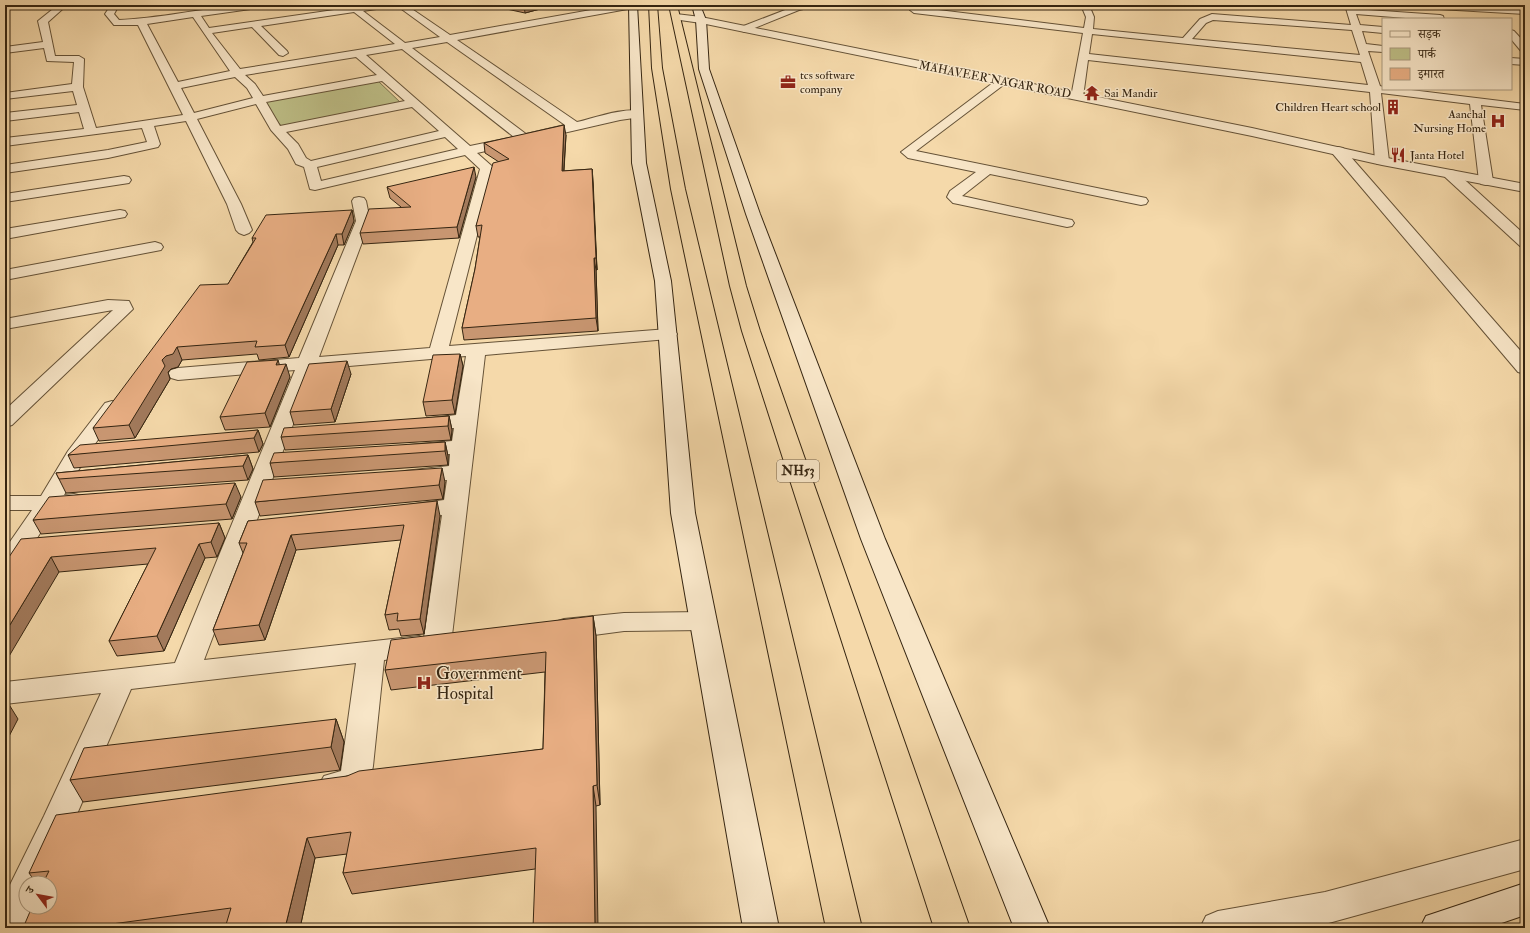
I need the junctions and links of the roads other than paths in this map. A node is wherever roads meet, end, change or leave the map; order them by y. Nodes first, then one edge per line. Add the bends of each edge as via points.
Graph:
1 (63, 5) edge
2 (115, 5) edge
3 (258, 5) edge
4 (322, 5) edge
5 (383, 5) edge
6 (400, 5) edge
7 (633, 5) edge
8 (652, 5) edge
9 (809, 5) edge
10 (1085, 5) edge
11 (1422, 5) edge
12 (352, 7) edge
13 (1350, 8) edge
14 (914, 10) dead end
15 (675, 11) edge
16 (1286, 11) dead end
17 (1525, 12) edge
18 (698, 13) edge
19 (196, 14) junction
20 (1444, 18) edge
21 (141, 22) junction
22 (1290, 23) junction
23 (254, 24) junction
24 (203, 27) junction
25 (1356, 28) junction
26 (744, 29) junction
27 (1382, 30) edge
28 (1088, 31) junction
29 (1512, 34) edge
30 (391, 36) junction
31 (377, 38) dead end
32 (448, 38) junction
33 (1185, 41) junction
34 (48, 44) junction
35 (403, 46) junction
36 (1362, 48) junction
37 (1259, 49) junction
38 (1382, 49) edge
39 (1525, 49) edge
40 (5, 50) edge
41 (358, 53) junction
42 (268, 55) dead end
43 (1084, 57) junction
44 (1366, 59) junction
45 (1512, 61) edge
46 (1525, 62) edge
47 (371, 66) junction
48 (356, 68) dead end
49 (237, 73) junction
50 (384, 77) junction
51 (1002, 82) junction
52 (175, 86) junction
53 (77, 87) junction
54 (1375, 89) junction
55 (1382, 90) edge
56 (1383, 90) edge
57 (5, 96) edge
58 (1077, 97) junction
59 (259, 100) junction
60 (1475, 101) junction
61 (414, 103) junction
62 (83, 108) junction
63 (1525, 108) edge
64 (637, 114) junction
65 (5, 117) edge
66 (190, 117) junction
67 (147, 124) junction
68 (575, 126) junction
69 (277, 130) junction
70 (90, 132) junction
71 (447, 133) junction
72 (524, 138) junction
73 (5, 142) edge
74 (467, 150) junction
75 (1338, 151) junction
76 (1382, 161) junction
77 (310, 165) junction
78 (5, 169) edge
79 (987, 170) junction
80 (1450, 174) junction
81 (124, 180) dead end
82 (1486, 181) junction
83 (1525, 188) edge
84 (5, 198) edge
85 (359, 201) dead end
86 (1141, 201) dead end
87 (120, 214) dead end
88 (1067, 223) dead end
89 (244, 230) dead end
90 (5, 234) edge
91 (1525, 243) edge
92 (155, 247) dead end
93 (5, 275) edge
94 (5, 324) edge
95 (668, 334) junction
96 (476, 349) junction
97 (438, 352) junction
98 (308, 362) junction
99 (1525, 368) edge
100 (178, 374) dead end
101 (122, 393) edge
102 (5, 421) edge
103 (465, 421) junction
104 (403, 425) edge
105 (303, 432) edge
106 (280, 434) junction
107 (257, 436) edge
108 (462, 447) junction
109 (102, 449) edge
110 (79, 451) junction
111 (401, 451) edge
112 (293, 458) edge
113 (270, 459) junction
114 (247, 461) edge
115 (460, 472) junction
116 (86, 476) edge
117 (390, 477) edge
118 (63, 478) junction
119 (282, 486) edge
120 (258, 488) junction
121 (235, 490) edge
122 (95, 500) edge
123 (5, 503) edge
124 (48, 503) junction
125 (455, 506) junction
126 (384, 513) edge
127 (266, 525) edge
128 (243, 527) junction
129 (219, 529) edge
130 (45, 543) edge
131 (21, 545) junction
132 (5, 568) edge
133 (703, 621) junction
134 (538, 632) edge
135 (371, 651) junction
136 (185, 672) junction
137 (121, 679) junction
138 (5, 693) edge
139 (308, 788) edge
140 (90, 817) edge
141 (58, 821) junction
142 (1525, 854) edge
143 (32, 875) edge
144 (1525, 899) edge
145 (18, 905) edge
146 (7, 928) edge
147 (761, 928) edge
148 (844, 928) edge
149 (952, 928) edge
150 (1032, 928) edge
151 (1218, 928) edge
152 (1438, 928) edge

1 - 34 street via 44,21
2 - 21 street via 109,14 117,23
3 - 19 street
4 - 24 street
5 - 12 street
6 - 32 street
7 - 8 street
7 - 32 street
7 - 64 street
8 - 148 highway via 657,68 678,189
9 - 26 street
10 - 28 street via 1090,17
11 - 17 street
12 - 23 street
12 - 30 street
13 - 20 street
13 - 25 street
14 - 28 street
15 - 18 street, MAHAVEER NAGAR ROAD
15 - 149 highway, NH53 via 738,286 751,331
16 - 22 street
18 - 26 street, MAHAVEER NAGAR ROAD
18 - 150 street via 704,69 753,214 873,539
19 - 21 street
19 - 24 street
21 - 52 street
22 - 25 street
22 - 33 street via 1208,18
22 - 37 street via 1274,25
23 - 24 street
23 - 42 street via 287,52
24 - 49 street via 233,61
25 - 27 street
25 - 36 street
26 - 51 street, MAHAVEER NAGAR ROAD
28 - 33 street
28 - 43 street
29 - 39 street
30 - 31 street
30 - 35 street
32 - 35 street
32 - 68 street
33 - 37 street
34 - 40 street
34 - 53 street via 51,59 79,59
35 - 41 street
35 - 72 street
36 - 38 street
36 - 44 street
37 - 44 street
41 - 47 street
41 - 49 street
43 - 54 street
43 - 58 street
44 - 54 street
45 - 46 street
47 - 48 street
47 - 50 street
49 - 52 street
49 - 59 street via 255,85
50 - 59 street
50 - 61 street
51 - 58 street, MAHAVEER NAGAR ROAD
51 - 79 street via 907,152
52 - 66 street
53 - 57 street
53 - 62 street
54 - 55 street
54 - 76 street
56 - 60 street
58 - 75 street, MAHAVEER NAGAR ROAD
59 - 66 street
59 - 69 street
60 - 63 street
60 - 82 street
61 - 69 street
61 - 71 street
62 - 65 street
62 - 70 street
64 - 68 street
64 - 95 street via 639,163 663,281
66 - 67 street
66 - 89 street via 234,204
67 - 70 street
67 - 78 street via 154,144 108,154
68 - 72 street
69 - 77 street via 293,147 301,161
70 - 73 street
71 - 74 street
71 - 77 street
72 - 74 street
74 - 77 street via 315,186
74 - 97 street via 487,168
75 - 76 street, MAHAVEER NAGAR ROAD
75 - 99 street
76 - 80 street, MAHAVEER NAGAR ROAD
79 - 86 street
79 - 88 street via 954,197 958,200
80 - 82 street, MAHAVEER NAGAR ROAD
80 - 91 street
81 - 84 street
82 - 83 street, MAHAVEER NAGAR ROAD
85 - 98 street via 363,221
87 - 90 street
92 - 93 street
94 - 102 street via 108,305 123,305 124,309
95 - 96 street
95 - 133 street via 683,513
96 - 97 street
96 - 103 street
97 - 98 street
98 - 100 street
98 - 106 street
101 - 110 street
103 - 104 street
103 - 108 street
105 - 106 street
106 - 107 street
106 - 113 street
108 - 111 street
108 - 115 street
109 - 110 street
110 - 118 street
112 - 113 street
113 - 114 street
113 - 120 street
115 - 117 street
115 - 125 street
116 - 118 street
118 - 124 street
119 - 120 street
120 - 121 street
120 - 128 street
122 - 124 street
123 - 124 street
124 - 131 street
125 - 126 street
125 - 135 street via 449,642
127 - 128 street
128 - 129 street
128 - 136 street
130 - 131 street
131 - 132 street
133 - 134 street via 624,622
133 - 147 street
135 - 136 street
135 - 139 street via 354,782
136 - 137 street
137 - 138 street
137 - 141 street
140 - 141 street
141 - 143 street
142 - 151 street via 1325,908
144 - 152 street
145 - 146 street

